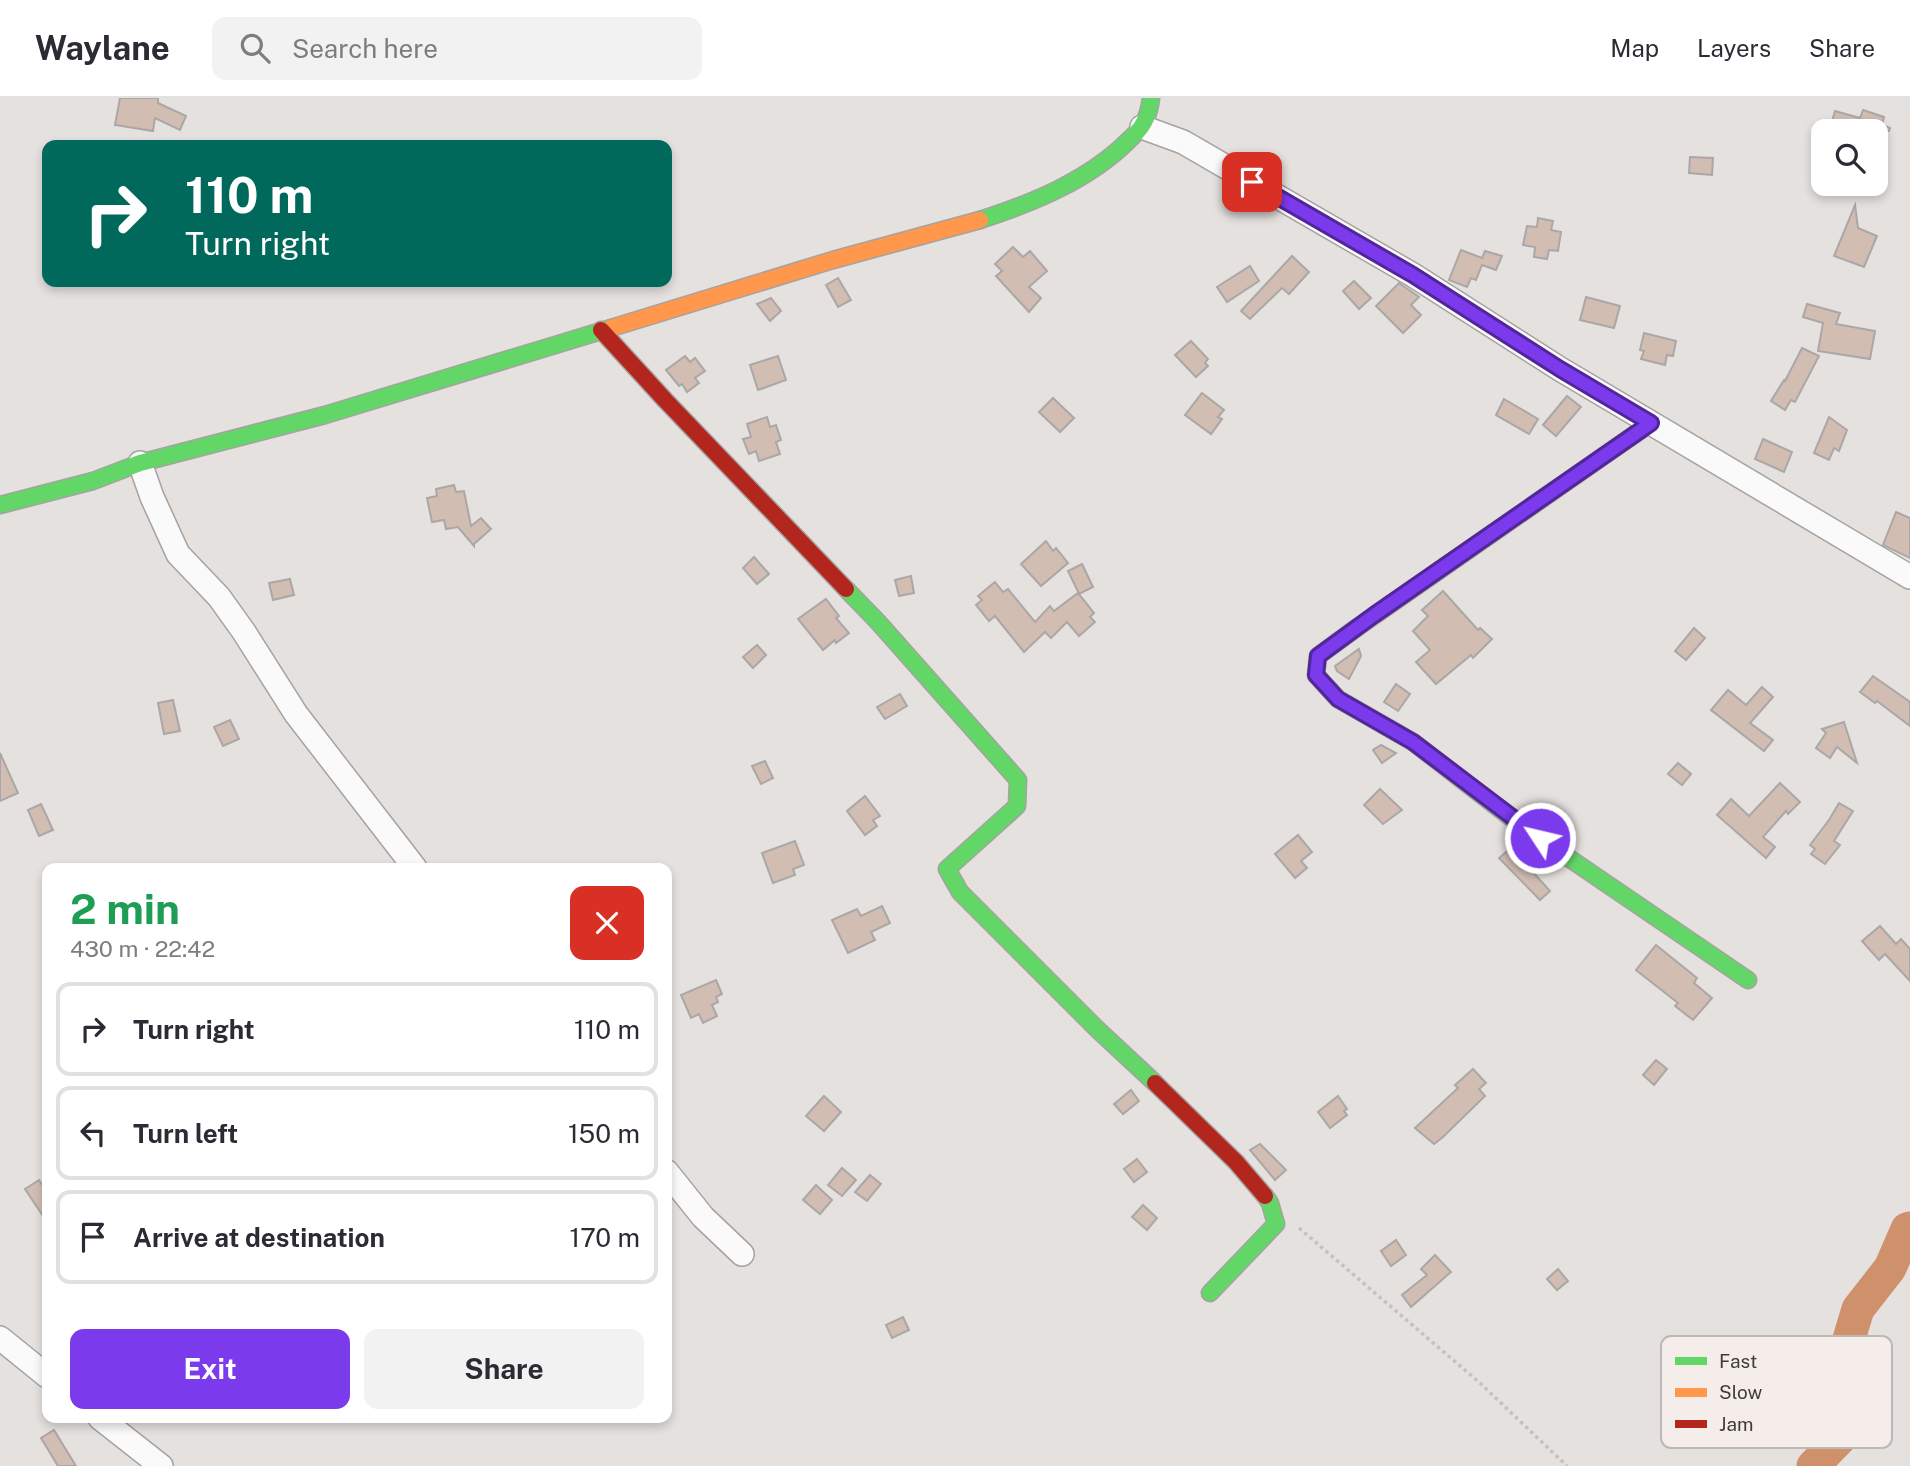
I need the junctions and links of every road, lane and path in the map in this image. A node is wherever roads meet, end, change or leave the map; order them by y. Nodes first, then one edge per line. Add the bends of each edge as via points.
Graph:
1 (1151, 98) edge
2 (1142, 127) junction
3 (601, 330) junction
4 (1651, 423) junction
5 (140, 463) junction
6 (0, 505) edge
7 (1910, 577) edge
8 (411, 863) edge
9 (1748, 980) dead end
10 (672, 1178) edge
11 (1299, 1227) dead end
12 (742, 1254) dead end
13 (1210, 1293) dead end
14 (0, 1338) edge
15 (42, 1373) edge
16 (106, 1423) edge
17 (161, 1466) edge
18 (1567, 1466) edge

1 - 2 street
2 - 3 street via 1096,167 1021,205 944,232 833,260
2 - 4 street via 1183,142 1389,261
3 - 5 street via 324,415
3 - 13 street via 878,622 1018,780 1017,806 947,869 960,892 1236,1162 1270,1203 1276,1224
4 - 7 street
4 - 9 street via 1318,656 1316,675 1338,699 1413,742 1519,824
5 - 6 street via 93,481
5 - 8 street via 178,554 219,597 296,713
10 - 12 street via 703,1217
11 - 18 path via 1480,1383
14 - 15 street
16 - 17 street

